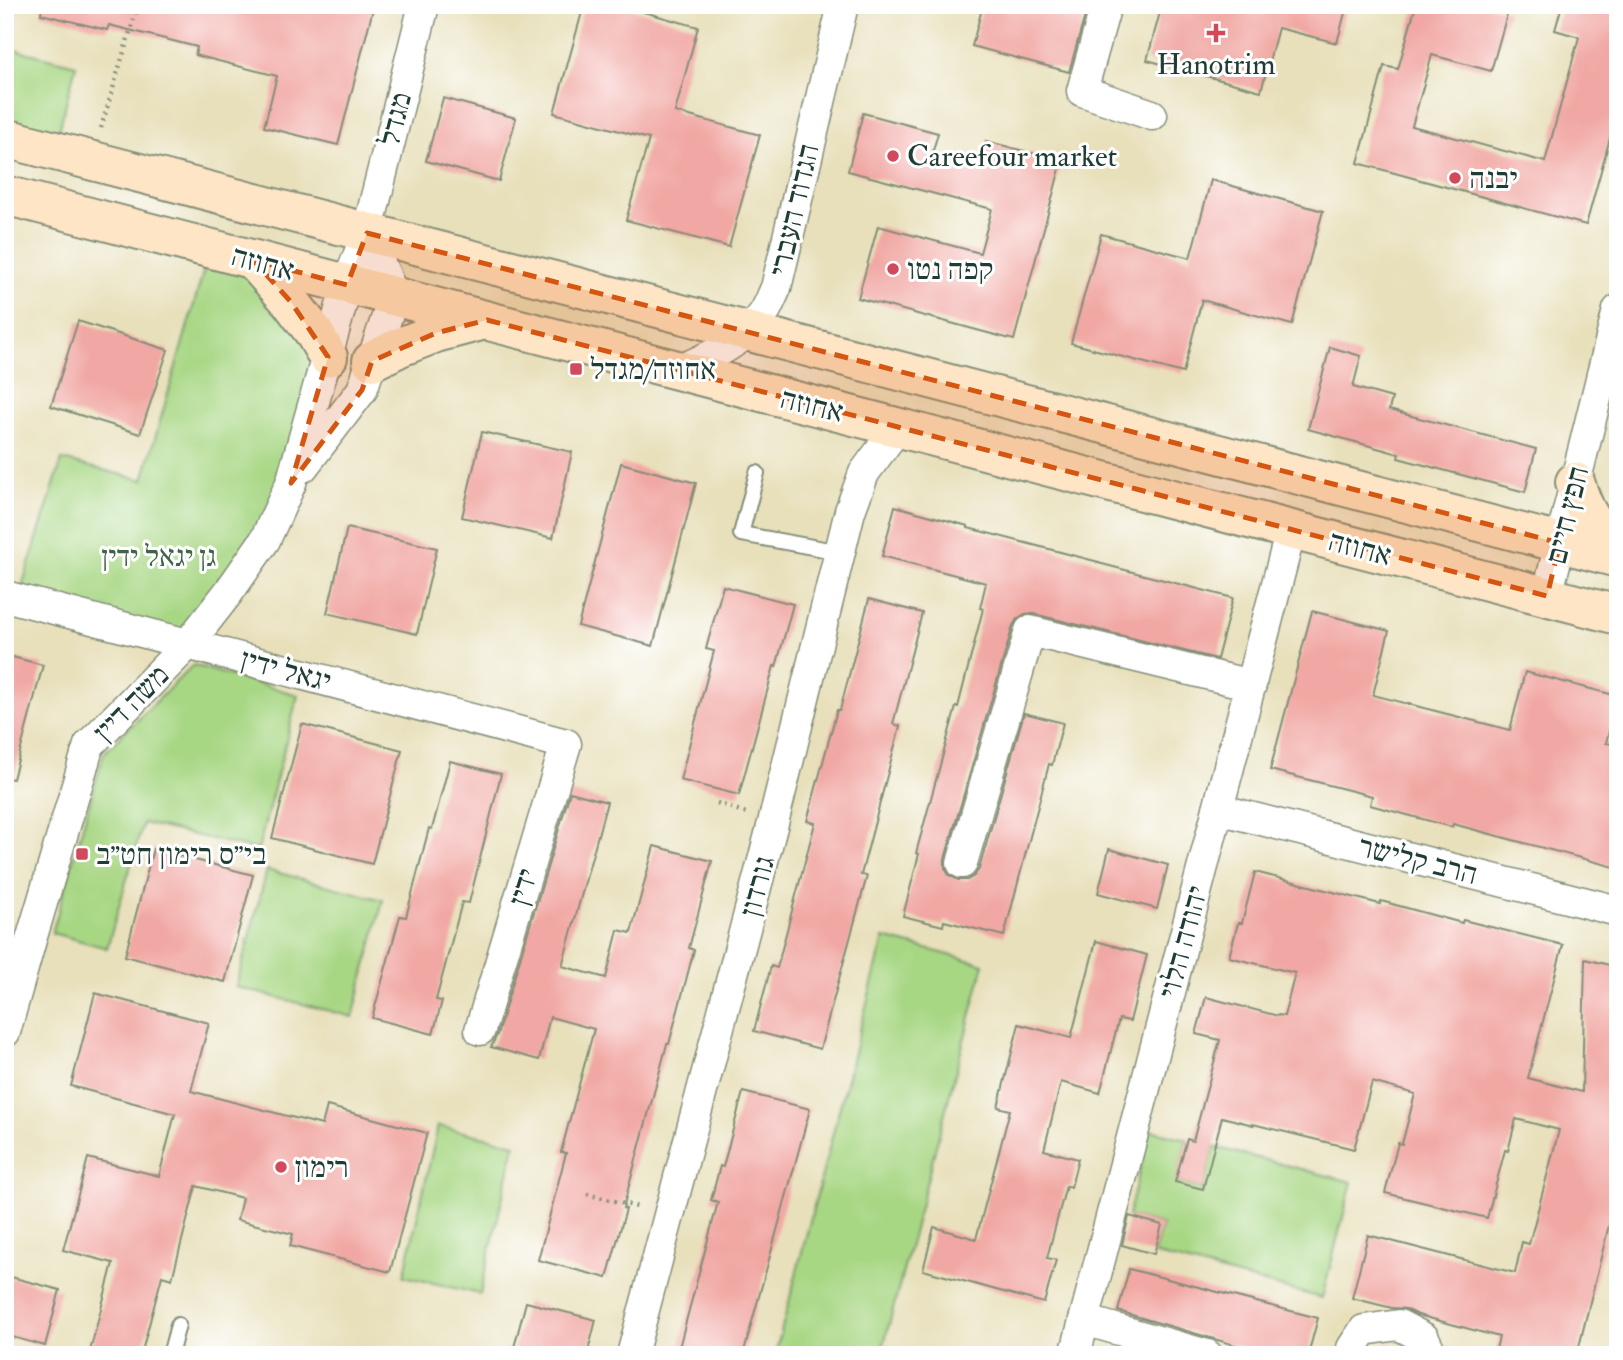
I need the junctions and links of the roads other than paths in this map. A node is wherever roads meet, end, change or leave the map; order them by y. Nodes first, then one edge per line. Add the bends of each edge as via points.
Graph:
1 (424, 5) edge
2 (843, 5) edge
3 (1106, 5) edge
4 (1152, 115) dead end
5 (5, 138) edge
6 (5, 195) edge
7 (367, 233) junction
8 (253, 260) junction
9 (347, 285) junction
10 (394, 296) junction
11 (1618, 310) edge
12 (487, 320) junction
13 (748, 332) junction
14 (328, 357) junction
15 (372, 361) junction
16 (680, 370) junction
17 (898, 427) junction
18 (758, 472) dead end
19 (1575, 482) junction
20 (291, 483) junction
21 (1291, 530) junction
22 (1560, 543) junction
23 (1618, 547) edge
24 (840, 552) junction
25 (1618, 558) edge
26 (5, 596) edge
27 (1547, 596) junction
28 (1618, 615) edge
29 (188, 644) junction
30 (1251, 685) junction
31 (566, 744) joint
32 (1218, 809) junction
33 (961, 863) dead end
34 (1618, 911) edge
35 (6, 1024) edge
36 (480, 1030) dead end
37 (1084, 1320) junction
38 (178, 1325) dead end
39 (170, 1355) edge
40 (632, 1355) edge
41 (1075, 1355) edge
42 (1207, 1355) edge
43 (1353, 1355) edge
44 (1432, 1355) edge

1 - 7 street, מגדל
2 - 13 street, הגדוד העברי via 776,288
3 - 4 street via 1082,90
5 - 7 main road, אחוזה
6 - 8 main road, אחוזה
7 - 9 street, משה דיין
7 - 10 street
7 - 13 main road, אחוזה
8 - 9 main road, אחוזה
8 - 14 main road via 291,302
9 - 10 main road, אחוזה
9 - 14 street, משה דיין
10 - 12 main road, אחוזה
10 - 15 street, משה דיין
11 - 19 street, חפץ חיים
12 - 15 main road via 436,333
12 - 16 main road, אחוזה
13 - 16 street, הגדוד העברי
13 - 22 main road, אחוזה
14 - 20 street, משה דיין
15 - 20 street, משה דיין via 362,390
16 - 17 main road, אחוזה
17 - 21 main road, אחוזה
17 - 24 street, גורדון via 864,472
18 - 24 lane via 741,534
19 - 22 street, חפץ חיים
19 - 23 main road via 1583,507
20 - 29 street, משה דיין via 265,540
21 - 27 main road, אחוזה
21 - 30 street, יהודה הלוי
22 - 25 main road, אחוזה
22 - 27 street, חפץ חיים
24 - 40 street, גורדון via 774,823
26 - 29 street, יגאל ידין
27 - 28 main road, אחוזה
29 - 31 street, יגאל ידין
29 - 35 street, משה דיין via 89,745
30 - 32 street, יהודה הלוי
30 - 33 street via 1030,631
31 - 36 street, ידין
32 - 34 street, הרב קלישר
32 - 37 street, יהודה הלוי
37 - 41 street, יהודה הלוי
37 - 42 street
38 - 39 lane
43 - 44 street via 1352,1348 1364,1330 1399,1325 1424,1338

